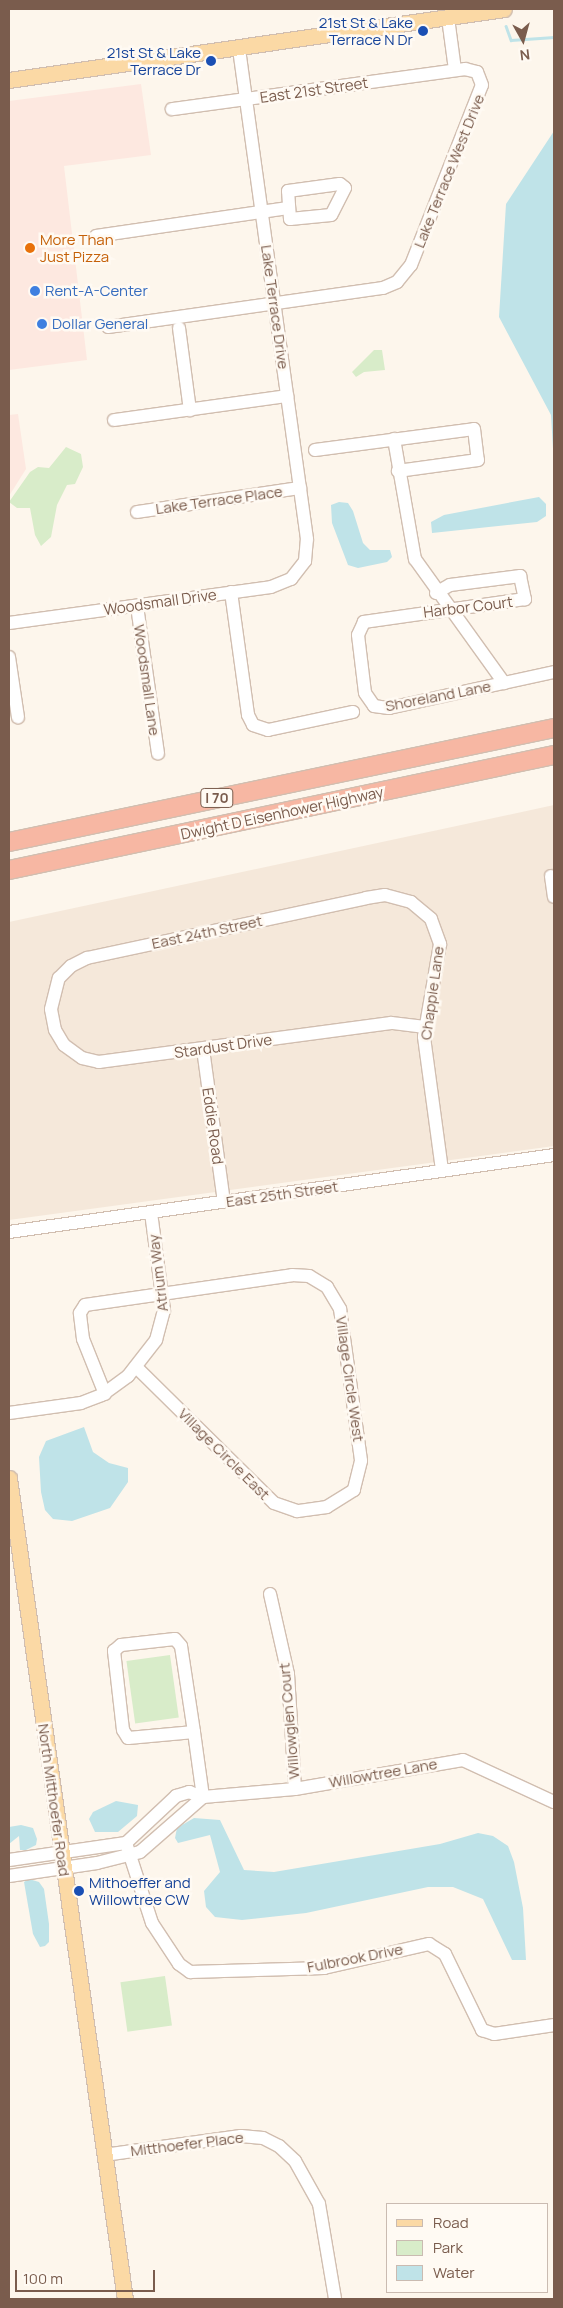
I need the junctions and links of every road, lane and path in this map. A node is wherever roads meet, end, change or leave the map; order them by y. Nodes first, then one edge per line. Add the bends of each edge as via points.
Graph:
1 (504, 9) edge
2 (448, 18) junction
3 (239, 49) junction
4 (455, 70) junction
5 (9, 80) edge
6 (246, 99) junction
7 (172, 109) dead end
8 (288, 208) junction
9 (261, 212) junction
10 (96, 236) dead end
11 (274, 303) junction
12 (108, 327) dead end
13 (179, 328) dead end
14 (287, 396) junction
15 (190, 410) junction
16 (114, 420) dead end
17 (394, 439) junction
18 (315, 450) dead end
19 (398, 471) junction
20 (300, 488) junction
21 (137, 512) dead end
22 (303, 565) joint
23 (231, 592) junction
24 (436, 593) junction
25 (137, 606) junction
26 (448, 609) junction
27 (9, 623) edge
28 (361, 626) joint
29 (9, 658) edge
30 (554, 672) edge
31 (504, 683) junction
32 (353, 712) dead end
33 (18, 717) dead end
34 (554, 728) edge
35 (158, 754) dead end
36 (554, 755) edge
37 (9, 842) edge
38 (9, 870) edge
39 (551, 876) dead end
40 (394, 896) joint
41 (554, 897) edge
42 (51, 1009) joint
43 (425, 1027) junction
44 (203, 1049) junction
45 (554, 1155) edge
46 (442, 1171) junction
47 (224, 1202) junction
48 (151, 1212) junction
49 (9, 1232) edge
50 (162, 1293) junction
51 (136, 1367) junction
52 (105, 1394) junction
53 (9, 1413) edge
54 (9, 1478) edge
55 (352, 1493) joint
56 (13, 1534) edge
57 (270, 1594) dead end
58 (194, 1732) junction
59 (295, 1789) junction
60 (203, 1797) junction
61 (554, 1802) edge
62 (126, 1844) junction
63 (61, 1852) junction
64 (130, 1856) junction
65 (9, 1860) edge
66 (64, 1869) junction
67 (9, 1876) edge
68 (554, 2025) edge
69 (104, 2155) junction
70 (125, 2299) edge
71 (335, 2299) edge

1 - 2 main road
2 - 3 main road
2 - 4 street
3 - 5 main road
3 - 6 street, Lake Terrace Drive
4 - 6 street, East 21st Street
4 - 11 street, Lake Terrace West Drive via 475,70 482,80 482,90 411,265 398,280 383,288
6 - 7 street, East 21st Street
6 - 9 street, Lake Terrace Drive
8 - 8 street via 293,221 331,215 345,188 340,184 288,191
8 - 9 street
9 - 10 street
9 - 11 street, Lake Terrace Drive
11 - 12 street
11 - 14 street, Lake Terrace Drive
13 - 15 street
14 - 15 street
14 - 20 street, Lake Terrace Drive
15 - 16 street
17 - 18 street
17 - 19 street
17 - 19 street via 471,428 479,458
19 - 24 street via 412,552
20 - 21 street, Lake Terrace Place
20 - 22 street, Lake Terrace Drive via 308,544
22 - 23 street, Woodsmall Drive via 291,579 280,585
23 - 25 street, Woodsmall Drive
23 - 32 street via 248,715 253,725 265,730
24 - 26 street
24 - 26 street, Harbor Court via 450,585 523,578 524,600
25 - 27 street, Woodsmall Drive
25 - 35 street, Woodsmall Lane
26 - 28 street, Harbor Court via 369,620
26 - 31 street
28 - 31 street, Shoreland Lane via 358,635 365,693 379,708
29 - 33 street
30 - 31 street, Shoreland Lane
34 - 37 highway, Dwight D Eisenhower Highway / I 70
36 - 38 highway, Dwight D Eisenhower Highway / I 70
39 - 41 street
40 - 42 street, East 24th Street via 366,898 87,958 71,966 59,978
40 - 43 street, Chappie Lane via 422,909 439,935 440,958
42 - 44 street, Stardust Drive via 61,1042 74,1054 90,1060 108,1062
43 - 44 street, Stardust Drive via 391,1023
43 - 46 street, Chappie Lane
44 - 47 street, Eddie Road
45 - 46 street, East 25th Street
46 - 47 street, East 25th Street
47 - 48 street, East 25th Street
48 - 49 street, East 25th Street
48 - 50 street, Atrium Way
50 - 51 street, Atrium Way via 162,1327
50 - 52 street, Village Circle West via 88,1304 82,1308 84,1344
50 - 55 street, Village Circle West via 292,1275 309,1276 327,1287 340,1309 361,1461
51 - 52 street, Atrium Way
51 - 55 street, Village Circle East via 274,1503 290,1510 313,1509 336,1504
52 - 53 street, Atrium Way via 81,1402
54 - 56 main road, North Mitthoefer Road
56 - 63 main road, North Mitthoefer Road
57 - 59 street, Willowglen Court via 288,1674
58 - 58 street via 180,1642 173,1638 117,1647 113,1658 126,1736 135,1740
58 - 60 street
59 - 60 street, Willowtree Lane
59 - 61 street, Willowtree Lane via 463,1760
60 - 62 street, Willowtree Lane via 197,1792 176,1796
60 - 64 street via 140,1852
62 - 63 street
62 - 64 street, Fulbrook Drive
63 - 65 street
63 - 66 main road, North Mitthoefer Road
64 - 66 street
64 - 68 street, Fulbrook Drive via 152,1923 180,1964 190,1972 324,1968 429,1944 445,1954 482,2030 494,2034
66 - 67 street
66 - 69 main road, North Mitthoefer Road
69 - 70 main road, North Mitthoefer Road
69 - 71 street, Mitthoefer Place via 241,2136 263,2138 279,2146 295,2161 321,2210

